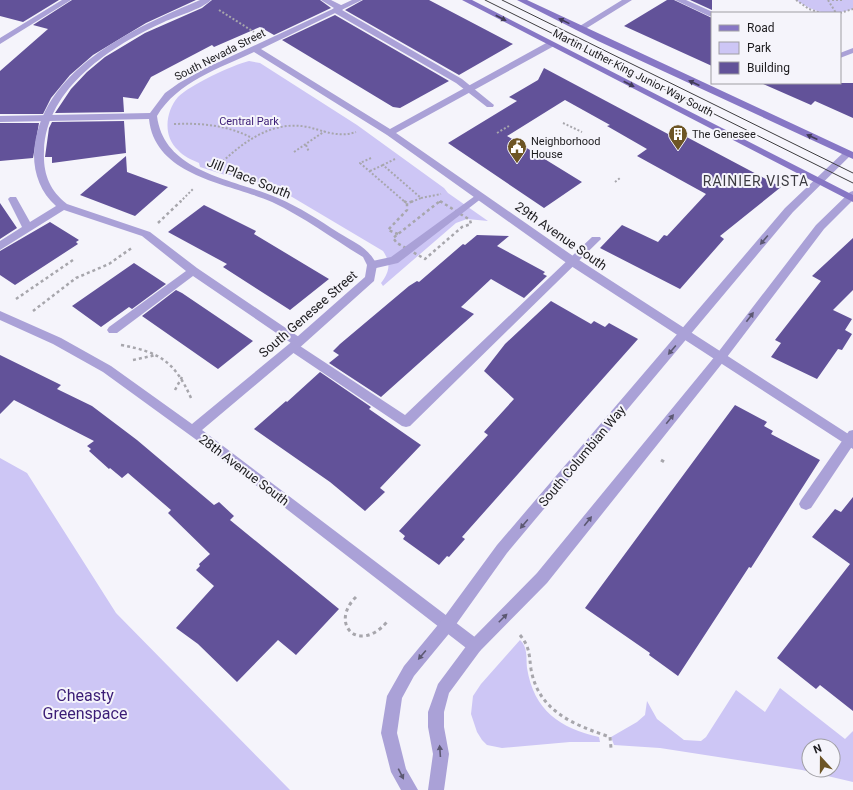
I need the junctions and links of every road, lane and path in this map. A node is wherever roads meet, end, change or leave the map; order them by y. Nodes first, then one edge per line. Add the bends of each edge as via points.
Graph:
1 (67, 0) edge
2 (207, 0) edge
3 (325, 0) edge
4 (358, 0) edge
5 (466, 0) edge
6 (521, 0) edge
7 (628, 0) edge
8 (679, 0) edge
9 (796, 0) edge
10 (828, 0) edge
11 (832, 0) edge
12 (842, 0) edge
13 (215, 7) dead end
14 (338, 9) junction
15 (853, 9) edge
16 (818, 12) edge
17 (835, 12) edge
18 (841, 13) edge
19 (711, 14) edge
20 (579, 29) junction
21 (258, 34) dead end
22 (0, 42) edge
23 (551, 44) junction
24 (255, 49) junction
25 (853, 50) edge
26 (841, 56) edge
27 (470, 89) junction
28 (490, 105) dead end
29 (153, 116) junction
30 (0, 119) edge
31 (45, 119) junction
32 (563, 123) dead end
33 (174, 124) dead end
34 (508, 126) dead end
35 (358, 130) dead end
36 (325, 131) junction
37 (582, 132) dead end
38 (390, 133) junction
39 (497, 133) dead end
40 (253, 138) junction
41 (306, 145) junction
42 (294, 152) dead end
43 (308, 152) dead end
44 (851, 152) edge
45 (371, 158) dead end
46 (395, 159) dead end
47 (383, 165) junction
48 (216, 167) dead end
49 (370, 171) junction
50 (620, 178) dead end
51 (615, 182) dead end
52 (820, 182) junction
53 (196, 187) dead end
54 (441, 194) dead end
55 (479, 196) junction
56 (852, 197) edge
57 (421, 198) junction
58 (13, 199) dead end
59 (440, 201) dead end
60 (407, 203) junction
61 (63, 206) junction
62 (156, 225) dead end
63 (28, 228) junction
64 (398, 234) junction
65 (393, 238) dead end
66 (596, 239) dead end
67 (135, 244) dead end
68 (0, 246) edge
69 (73, 260) dead end
70 (572, 261) junction
71 (372, 265) junction
72 (94, 267) dead end
73 (96, 270) junction
74 (193, 271) junction
75 (16, 299) dead end
76 (30, 314) dead end
77 (0, 315) edge
78 (113, 330) dead end
79 (684, 336) junction
80 (115, 344) dead end
81 (295, 345) junction
82 (157, 355) junction
83 (720, 358) junction
84 (133, 360) dead end
85 (182, 376) junction
86 (175, 390) dead end
87 (191, 398) dead end
88 (192, 431) junction
89 (852, 440) edge
90 (806, 504) dead end
91 (356, 597) dead end
92 (387, 622) dead end
93 (447, 625) junction
94 (520, 635) dead end
95 (475, 646) junction
96 (611, 748) dead end
97 (410, 790) edge
98 (436, 790) edge

1 - 22 street
2 - 31 street via 151,24 117,43 65,88
3 - 14 street
4 - 14 street, South Nevada Street
5 -> 23 main road, Martin Luther King Junior Way South
20 -> 6 main road, Martin Luther King Junior Way South
7 - 20 street
8 - 19 street
9 - 16 path
10 - 17 path
11 - 12 path
13 - 21 path
14 - 24 street, South Nevada Street
14 - 27 street
15 - 18 path
44 -> 20 main road, Martin Luther King Junior Way South
23 - 27 street
23 -> 52 main road, Martin Luther King Junior Way South
24 - 29 street, South Nevada Street via 182,85 168,95
24 - 38 street, 29th Avenue South
25 - 26 street
27 - 28 street
27 - 38 street
29 - 31 street
29 - 71 street, Jill Place South via 155,133 171,157 191,169 275,200 298,212 367,255
30 - 31 street
31 - 61 street via 40,138 40,168 46,191
32 - 37 path
33 - 40 path via 214,125 241,131
34 - 39 path
35 - 36 path via 346,135
36 - 40 path via 302,126 286,126
36 - 41 path
38 - 55 street, 29th Avenue South
40 - 48 path
41 - 42 path
41 - 43 path
44 - 52 street, South Columbian Way
45 - 49 path via 360,163
46 - 47 path
47 - 49 path
47 - 57 path
49 - 60 path
50 - 51 path
52 - 56 main road, Martin Luther King Junior Way South
52 -> 79 street, South Columbian Way via 789,210
53 - 62 path
54 - 57 path
55 - 70 street, 29th Avenue South
55 - 71 street, South Genesee Street via 394,260
83 -> 56 street via 820,227
57 - 60 path
58 - 63 street
59 - 64 path
60 - 64 path via 407,210 388,230
61 - 63 street
61 - 74 street via 146,234
63 - 68 street
64 - 65 path
66 - 70 street
67 - 73 path via 109,264
69 - 75 path
70 - 79 street, 29th Avenue South
70 - 81 street via 406,422
71 - 81 street, South Genesee Street via 370,278
72 - 73 path
73 - 76 path via 76,278
74 - 78 street
74 - 81 street
77 - 88 street, 28th Avenue South via 85,355
79 - 83 street, 29th Avenue South
79 -> 93 street, South Columbian Way via 502,549
80 - 82 path via 142,349
81 - 88 street, South Genesee Street
82 - 84 path
82 - 85 path
83 - 89 street, 29th Avenue South
95 -> 83 street via 542,578
85 - 86 path
85 - 87 path
88 - 93 street, 28th Avenue South
89 - 90 street
91 - 92 path via 345,610 347,626 354,635 372,636
93 - 95 street, 28th Avenue South
93 -> 97 street, South Columbian Way via 409,671 395,696 389,733 398,772
94 - 96 path via 532,655 531,667 542,701 553,712 582,729 610,737
98 -> 95 street via 441,754 436,712 443,689

